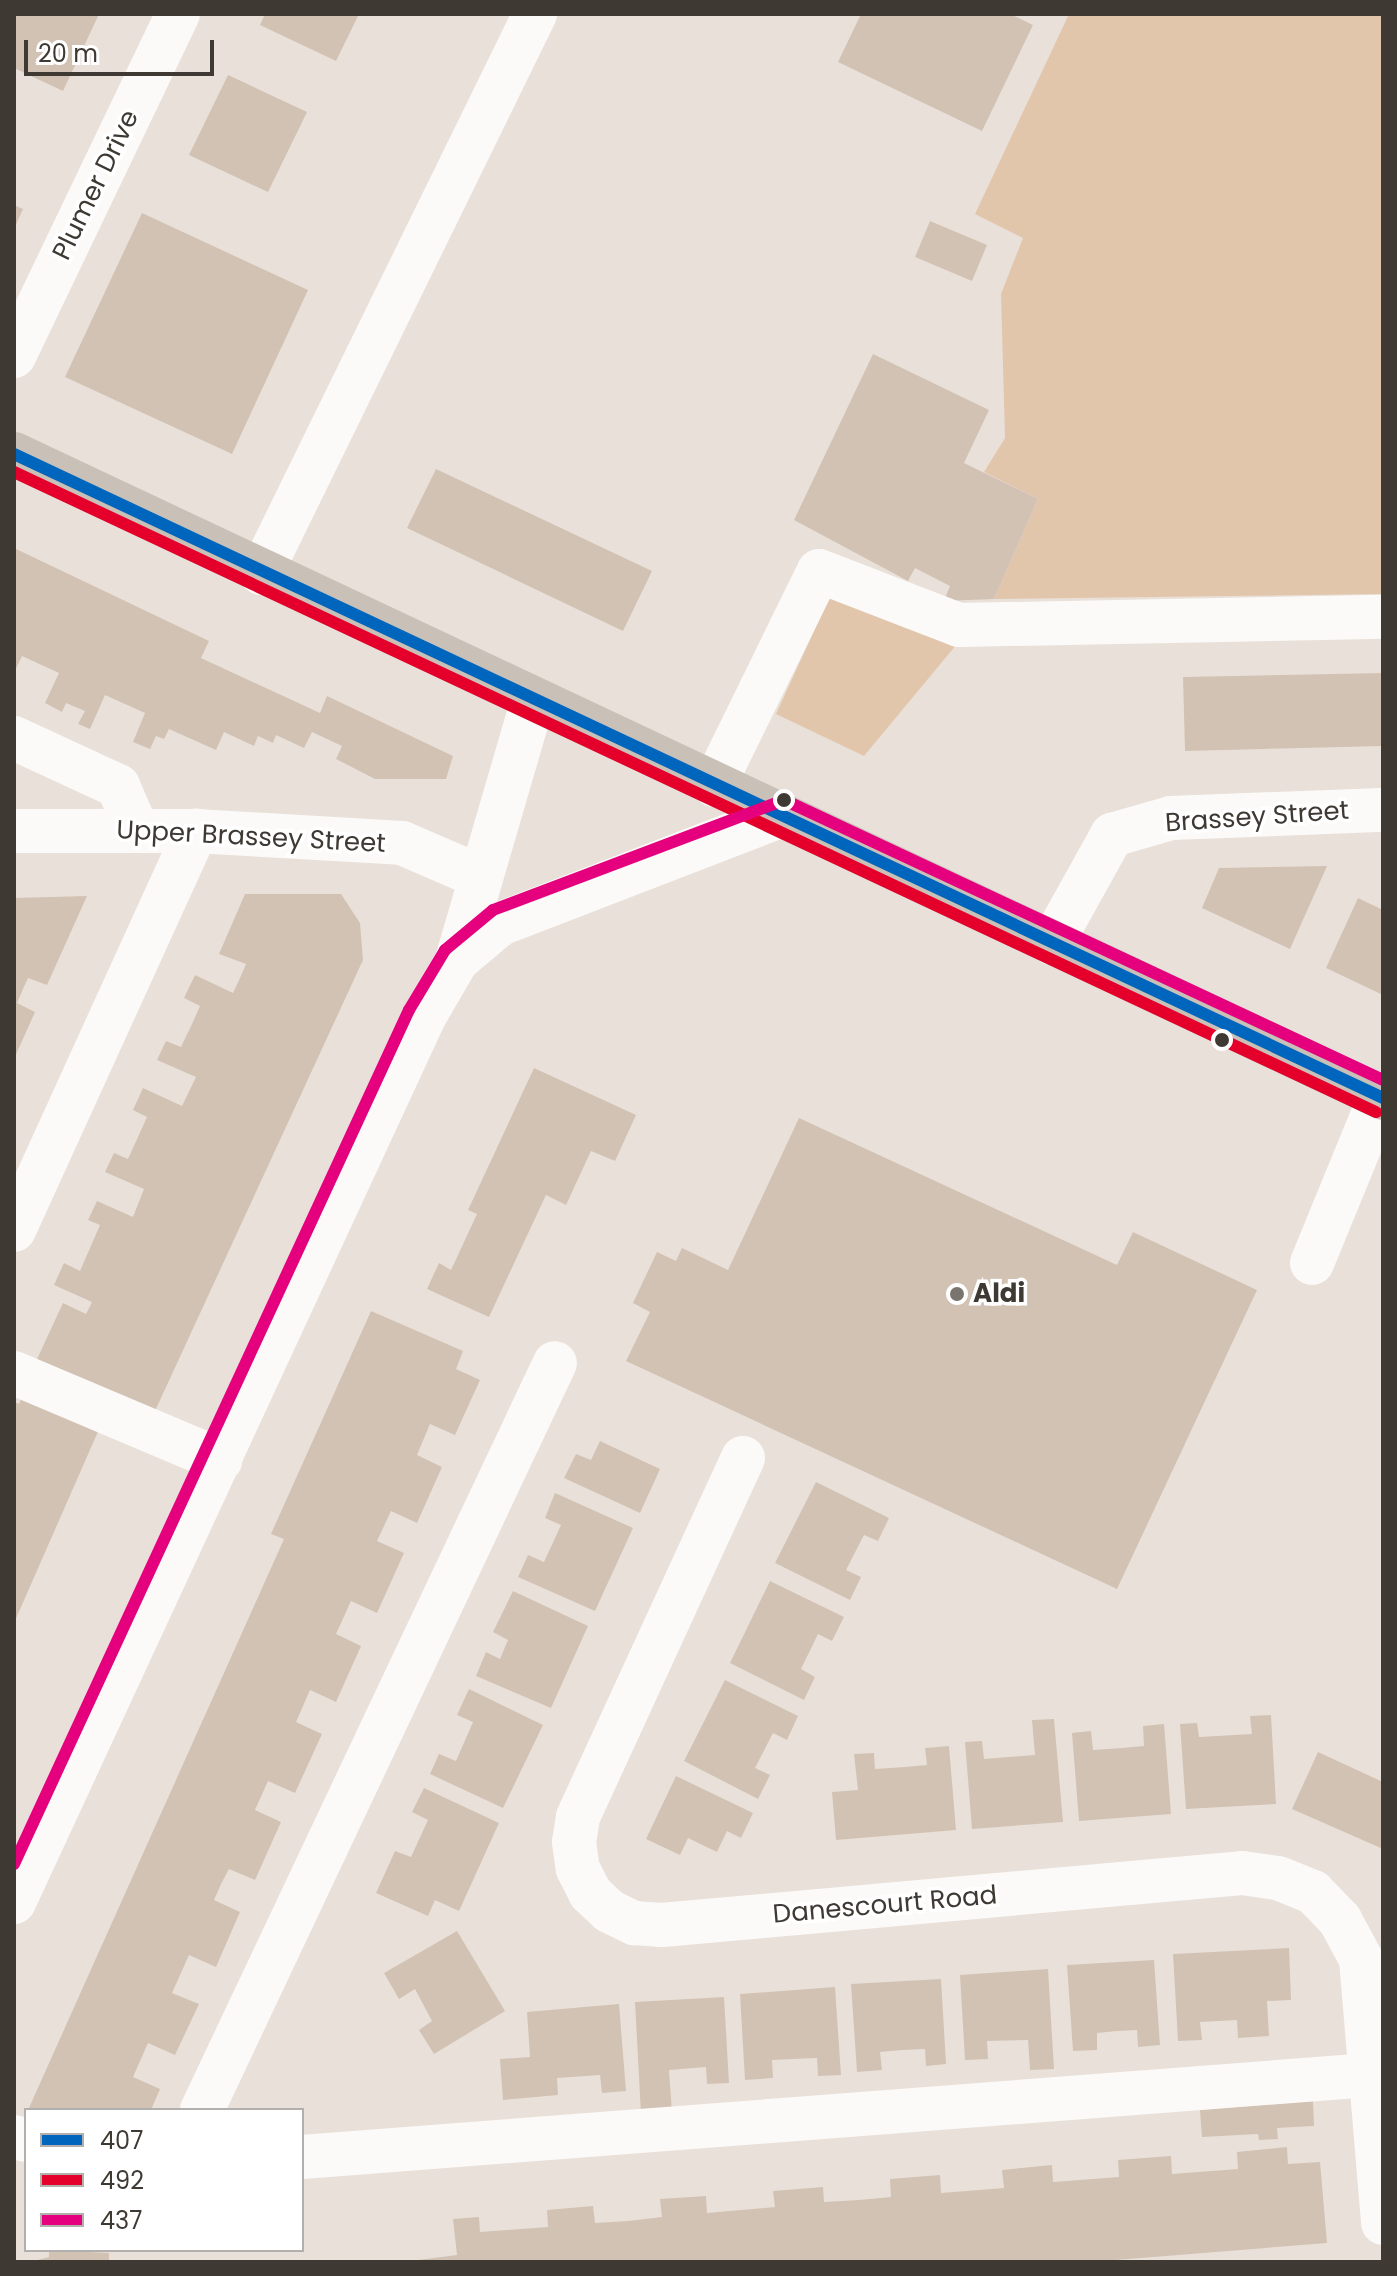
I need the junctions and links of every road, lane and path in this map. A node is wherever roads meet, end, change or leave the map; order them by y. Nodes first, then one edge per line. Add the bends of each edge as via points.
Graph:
1 (178, 14) edge
2 (535, 14) edge
3 (14, 356) edge
4 (14, 454) edge
5 (261, 573) junction
6 (1383, 617) edge
7 (533, 700) junction
8 (14, 738) edge
9 (714, 785) junction
10 (1383, 810) edge
11 (780, 816) junction
12 (137, 830) junction
13 (14, 831) edge
14 (196, 831) junction
15 (481, 877) junction
16 (1052, 943) junction
17 (457, 960) junction
18 (1382, 1097) edge
19 (14, 1230) edge
20 (1312, 1263) dead end
21 (555, 1363) dead end
22 (14, 1373) edge
23 (743, 1458) dead end
24 (220, 1460) junction
25 (14, 1902) edge
26 (1378, 2075) edge
27 (203, 2108) edge
28 (304, 2157) edge
29 (1383, 2223) edge

1 - 3 street, Plumer Drive
2 - 5 street
4 - 5 main road
5 - 7 main road
6 - 9 street via 959,625 819,571
7 - 9 main road
7 - 15 street
8 - 12 street via 118,786
9 - 11 main road
10 - 16 street, Brassey Street via 1171,818 1112,835
11 - 16 main road
11 - 17 street via 500,924
12 - 13 street, Upper Brassey Street
12 - 14 street, Upper Brassey Street
14 - 15 street, Upper Brassey Street via 402,843
14 - 19 street
15 - 17 street
16 - 18 main road
17 - 24 street via 424,1017
18 - 20 street
21 - 27 street
22 - 24 street
23 - 26 street, Danescourt Road via 578,1817 578,1869 590,1893 609,1911 634,1923 662,1925 1242,1873 1278,1878 1313,1892 1340,1920 1361,1959
24 - 25 street
26 - 28 street
26 - 29 street, Danescourt Road

